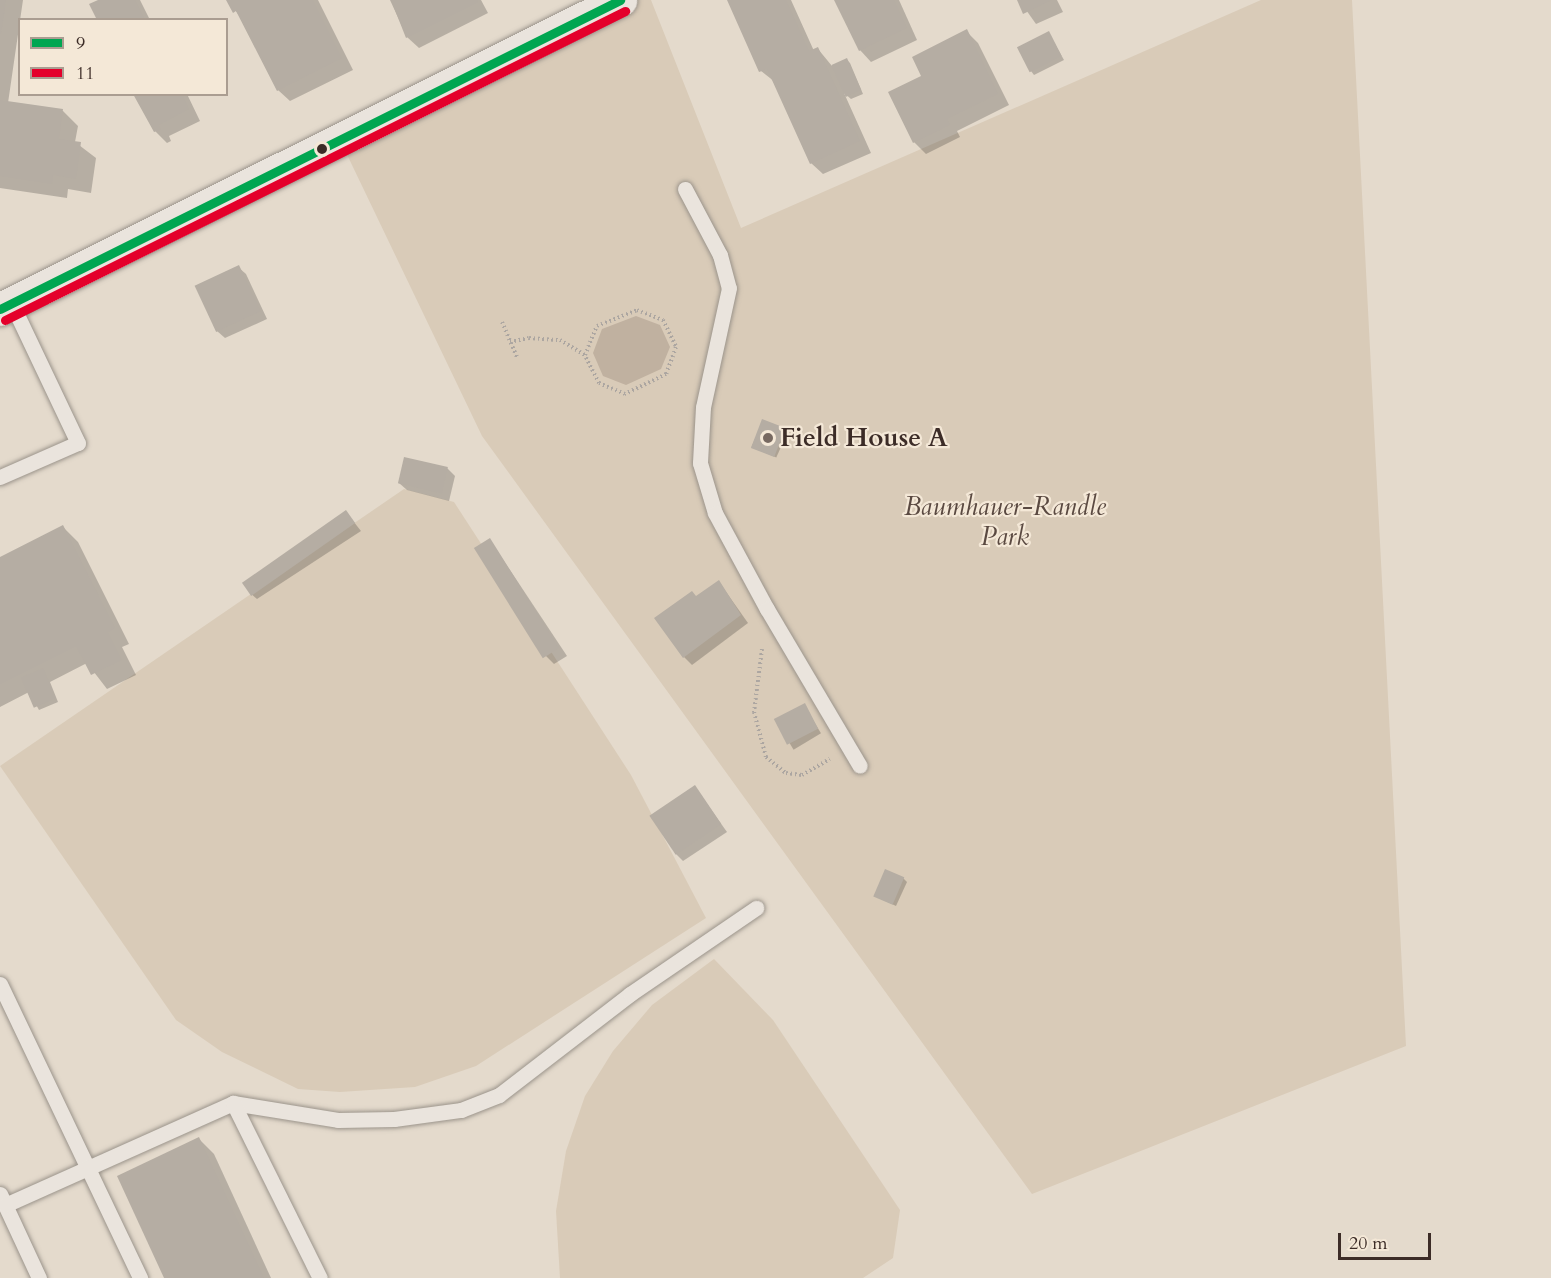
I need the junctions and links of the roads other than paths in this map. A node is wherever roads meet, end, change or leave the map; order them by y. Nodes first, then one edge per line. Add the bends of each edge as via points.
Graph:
1 (620, 0) edge
2 (685, 189) dead end
3 (6, 307) edge
4 (0, 477) edge
5 (860, 766) dead end
6 (756, 908) dead end
7 (0, 984) edge
8 (233, 1103) junction
9 (89, 1168) junction
10 (3, 1199) edge
11 (39, 1278) edge
12 (140, 1278) edge
13 (320, 1278) edge

1 - 3 street
2 - 5 lane via 720,255 729,288 703,407 700,463 715,513
3 - 4 lane via 78,443
6 - 8 lane via 630,994 500,1095 461,1110 394,1119 338,1120
7 - 9 lane
8 - 9 lane
8 - 13 lane
9 - 10 lane
9 - 12 lane
10 - 11 lane

